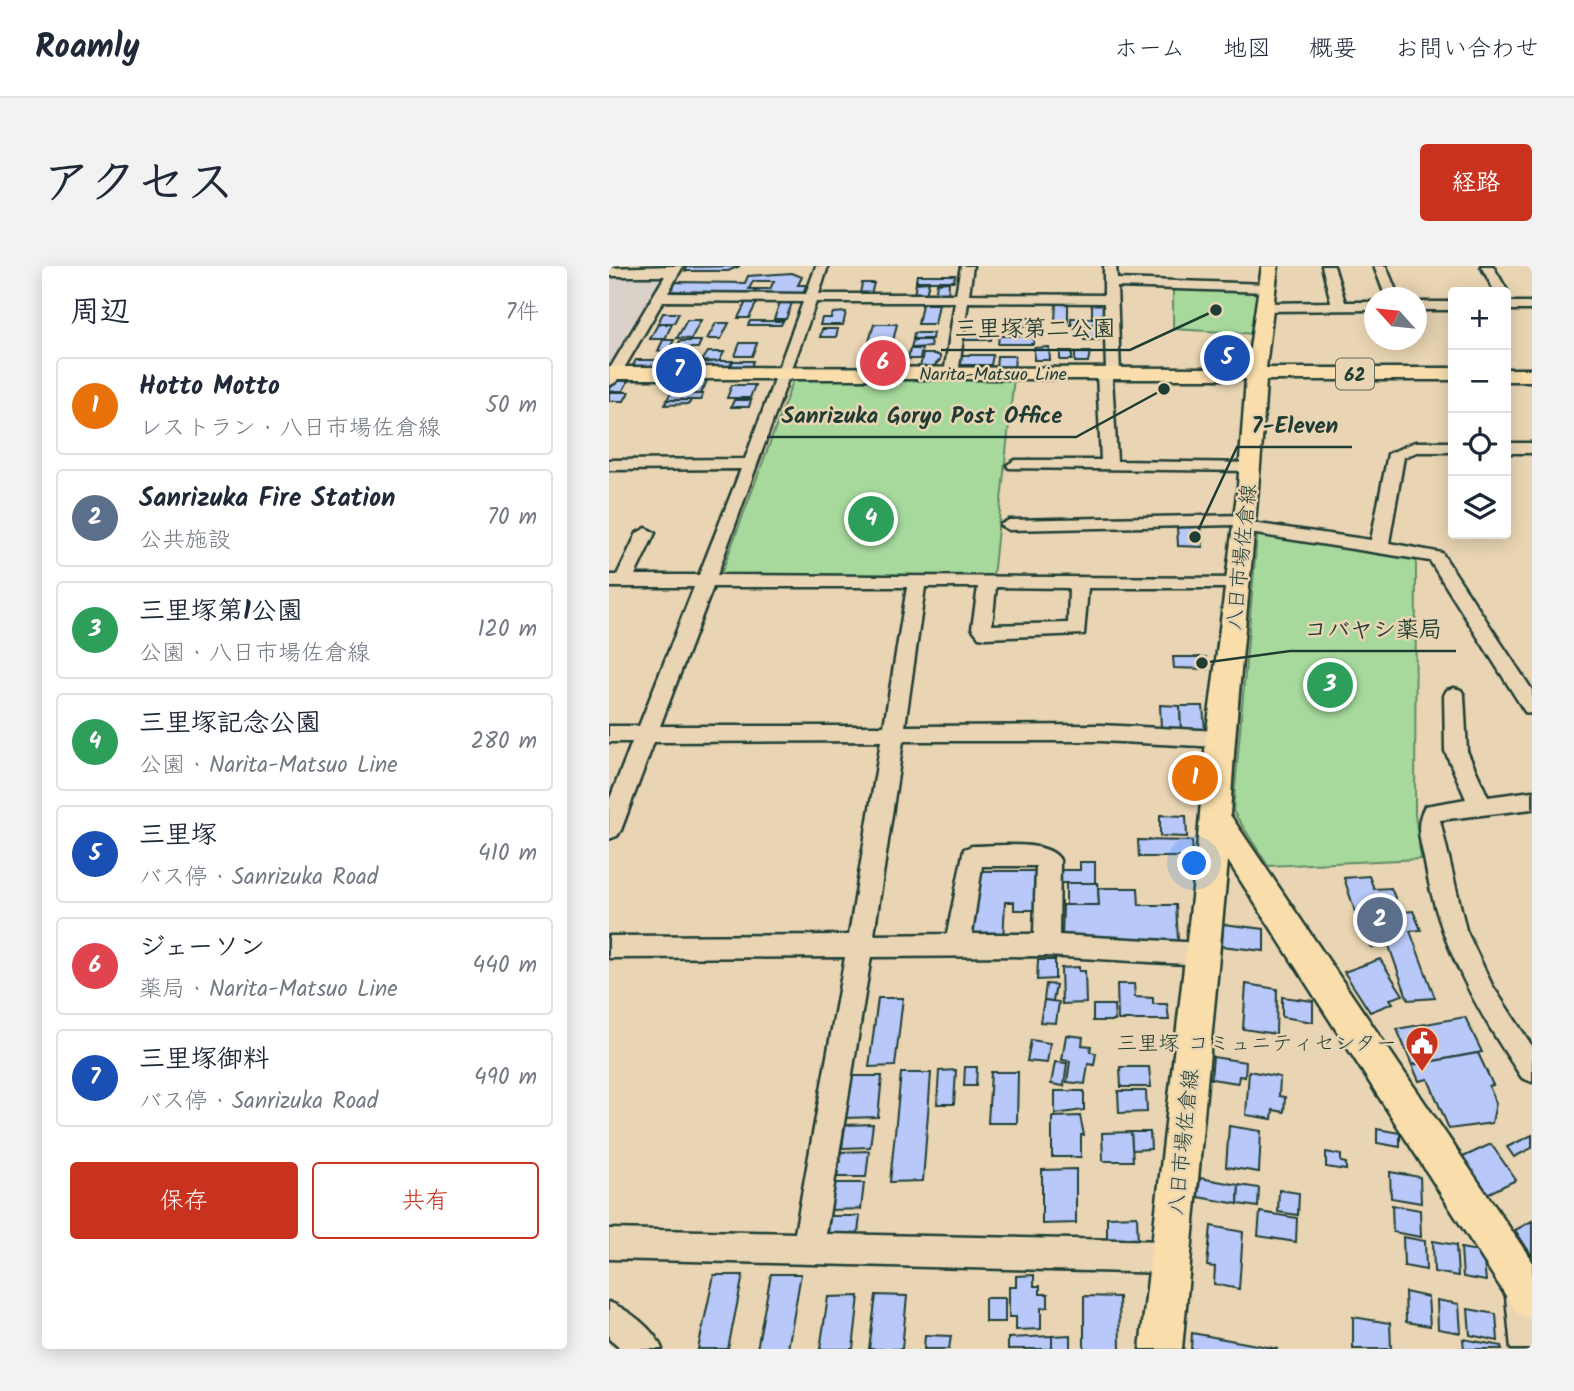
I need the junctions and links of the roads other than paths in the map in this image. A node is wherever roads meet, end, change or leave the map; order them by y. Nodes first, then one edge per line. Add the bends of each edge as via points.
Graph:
1 (821, 266) edge
2 (967, 266) edge
3 (1110, 266) edge
4 (1270, 266) edge
5 (1328, 266) edge
6 (1380, 266) edge
7 (1487, 266) edge
8 (675, 269) edge
9 (609, 272) edge
10 (1111, 283) junction
11 (1389, 287) edge
12 (1498, 287) edge
13 (659, 297) junction
14 (810, 297) junction
15 (962, 298) junction
16 (1266, 298) junction
17 (1111, 299) junction
18 (1511, 304) edge
19 (1339, 306) junction
20 (1364, 306) edge
21 (1427, 306) edge
22 (1448, 306) edge
23 (1532, 306) edge
24 (782, 373) junction
25 (1258, 373) junction
26 (951, 374) junction
27 (1109, 374) junction
28 (1448, 374) edge
29 (1511, 375) edge
30 (1532, 375) edge
31 (611, 376) edge
32 (1448, 447) edge
33 (1511, 448) edge
34 (1532, 449) edge
35 (751, 464) junction
36 (609, 465) edge
37 (1015, 465) dead end
38 (1109, 465) junction
39 (1251, 466) junction
40 (1244, 524) junction
41 (1009, 525) dead end
42 (646, 533) dead end
43 (1379, 547) junction
44 (706, 580) junction
45 (616, 581) edge
46 (917, 581) junction
47 (1079, 581) junction
48 (988, 582) junction
49 (1237, 582) junction
50 (1454, 695) dead end
51 (1532, 707) edge
52 (647, 733) junction
53 (892, 733) junction
54 (609, 734) edge
55 (1220, 739) junction
56 (1532, 800) edge
57 (1481, 807) junction
58 (1216, 818) junction
59 (609, 830) edge
60 (860, 944) junction
61 (1046, 945) junction
62 (958, 946) junction
63 (609, 947) edge
64 (1202, 954) junction
65 (1532, 1069) edge
66 (609, 1244) edge
67 (808, 1250) junction
68 (1171, 1257) junction
69 (1526, 1291) edge
70 (609, 1318) edge
71 (646, 1349) edge
72 (1161, 1349) edge
73 (1527, 1349) edge

1 - 14 street
2 - 15 street
3 - 10 street
4 - 16 main road, 八日市場佐倉線
5 - 19 street
6 - 11 street
7 - 12 street
8 - 9 street
8 - 13 street
10 - 16 street via 1178,283
10 - 17 street
13 - 14 street
13 - 31 street
14 - 15 street
14 - 24 street
15 - 17 street
15 - 26 street
16 - 19 street
16 - 25 main road, 八日市場佐倉線
17 - 27 street
18 - 23 street
19 - 20 street
21 - 22 street
24 - 26 main road, Narita-Matsuo Line / 62
24 - 31 main road, 62
24 - 35 street
25 - 27 main road, Narita-Matsuo Line / 62
25 - 28 main road, 62
25 - 39 main road, 八日市場佐倉線
26 - 27 main road, Narita-Matsuo Line / 62
27 - 38 street
29 - 30 main road
32 - 43 street via 1415,447 1396,454
33 - 34 street
35 - 36 street
35 - 44 street
37 - 38 street
38 - 39 street
39 - 40 main road, 八日市場佐倉線
40 - 41 street
40 - 43 street
40 - 49 main road, 八日市場佐倉線
42 - 45 street
43 - 51 street via 1436,557
44 - 45 street
44 - 46 street
44 - 52 street
46 - 48 street
46 - 53 street
47 - 48 street
47 - 48 street via 1077,629 986,632 982,628
47 - 49 street
49 - 55 main road, 八日市場佐倉線
50 - 57 street via 1456,751
52 - 53 street
52 - 54 street
52 - 59 street
53 - 55 street via 1100,733
53 - 60 street
55 - 58 main road, 八日市場佐倉線
56 - 57 street
57 - 65 street via 1433,812 1431,832 1459,945 1481,990
58 - 64 main road, 八日市場佐倉線
58 - 69 main road
60 - 62 street
60 - 63 street
60 - 67 street
61 - 62 street
61 - 62 street via 1048,860 1042,856 972,856
61 - 64 street
64 - 68 main road, 八日市場佐倉線
66 - 67 street
67 - 68 street
68 - 72 main road, 八日市場佐倉線
69 - 73 street
70 - 71 street

